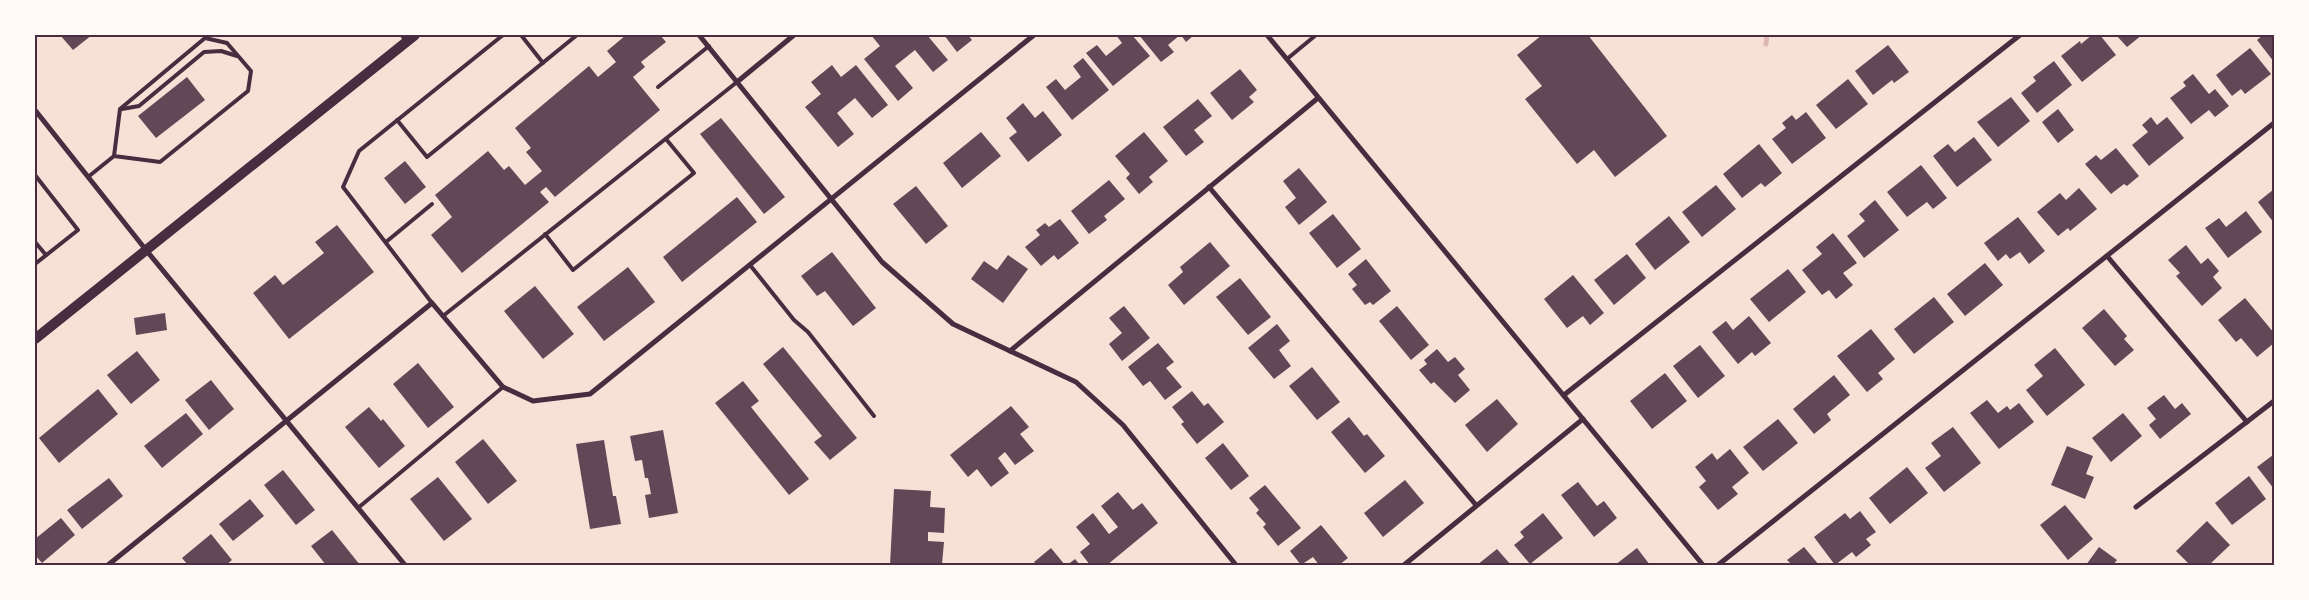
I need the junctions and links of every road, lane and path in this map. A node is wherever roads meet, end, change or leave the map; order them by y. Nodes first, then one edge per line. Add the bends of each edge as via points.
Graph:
1 (503, 35) edge
2 (521, 35) edge
3 (577, 35) edge
4 (699, 35) edge
5 (794, 35) edge
6 (1034, 35) edge
7 (1268, 35) edge
8 (1316, 35) edge
9 (2020, 35) edge
10 (408, 37) edge
11 (708, 46) junction
12 (239, 56) junction
13 (1287, 59) junction
14 (543, 63) junction
15 (737, 82) junction
16 (658, 87) dead end
17 (1318, 98) junction
18 (120, 109) junction
19 (35, 110) edge
20 (397, 120) junction
21 (2274, 123) edge
22 (666, 139) junction
23 (114, 156) junction
24 (35, 175) edge
25 (88, 177) junction
26 (1209, 187) junction
27 (832, 199) junction
28 (432, 204) dead end
29 (546, 234) junction
30 (35, 242) edge
31 (386, 242) junction
32 (146, 250) junction
33 (46, 255) junction
34 (2107, 256) junction
35 (35, 264) edge
36 (750, 265) junction
37 (432, 303) junction
38 (443, 316) junction
39 (35, 339) edge
40 (1010, 351) junction
41 (502, 387) junction
42 (1564, 395) junction
43 (2274, 401) edge
44 (874, 416) dead end
45 (1583, 419) junction
46 (285, 420) junction
47 (2247, 422) junction
48 (1476, 505) junction
49 (2136, 507) dead end
50 (358, 508) junction
51 (108, 565) edge
52 (405, 565) edge
53 (1236, 565) edge
54 (1404, 565) edge
55 (1704, 565) edge
56 (1718, 565) edge

1 - 20 lane
2 - 14 lane
3 - 14 lane
4 - 11 street
5 - 15 street
6 - 27 street
7 - 13 street
8 - 13 lane
9 - 42 street
10 - 32 main road
11 - 15 street
11 - 16 lane
12 - 18 lane via 220,51 204,52 139,106
12 - 18 lane via 226,43 205,38
12 - 23 lane via 251,71 248,91 160,162
13 - 17 street
14 - 20 lane via 427,157
15 - 22 lane
15 - 27 street
17 - 26 street
17 - 42 street
18 - 23 lane
19 - 25 street
20 - 31 lane via 359,151 343,188
21 - 34 street
22 - 29 lane
22 - 29 lane via 694,173 580,264 572,270
23 - 25 lane
24 - 33 lane via 78,230
25 - 32 street
26 - 40 street
26 - 48 street
27 - 36 street
27 - 40 street via 882,262 953,324
28 - 31 lane
29 - 38 lane
30 - 33 lane
31 - 37 lane
32 - 39 main road
32 - 46 street
33 - 35 lane
34 - 47 street
34 - 56 street
36 - 41 street via 590,394 533,401
36 - 44 lane
37 - 38 street
37 - 46 street
38 - 41 street
40 - 53 street via 1076,382 1123,426
41 - 50 lane
42 - 45 street
43 - 47 street
45 - 48 street
45 - 55 street
46 - 50 street
46 - 51 street
47 - 49 street
48 - 54 street
50 - 52 street

